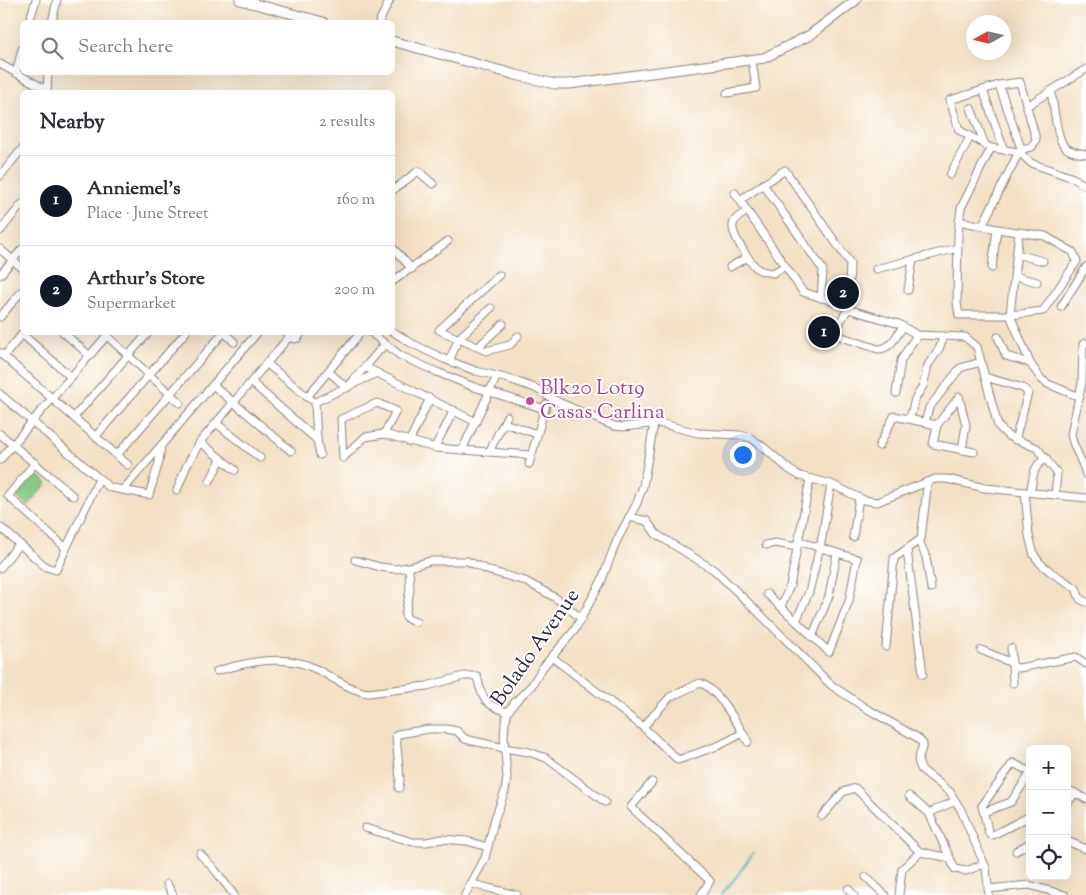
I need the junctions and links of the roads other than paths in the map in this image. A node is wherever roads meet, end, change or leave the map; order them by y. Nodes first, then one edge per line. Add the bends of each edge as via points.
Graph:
1 (36, 0) edge
2 (57, 0) edge
3 (240, 0) edge
4 (390, 0) edge
5 (856, 0) edge
6 (30, 20) edge
7 (52, 20) edge
8 (315, 20) edge
9 (380, 20) edge
10 (395, 42) edge
11 (20, 57) edge
12 (752, 60) junction
13 (0, 64) edge
14 (1086, 69) edge
15 (16, 72) junction
16 (20, 74) edge
17 (21, 75) edge
18 (48, 75) edge
19 (999, 85) junction
20 (45, 90) edge
21 (47, 90) edge
22 (983, 90) junction
23 (1050, 91) junction
24 (727, 93) dead end
25 (1030, 104) dead end
26 (971, 108) dead end
27 (970, 137) junction
28 (988, 147) junction
29 (1004, 150) junction
30 (20, 151) edge
31 (1021, 152) junction
32 (1086, 154) edge
33 (950, 175) dead end
34 (0, 176) edge
35 (433, 184) dead end
36 (763, 184) junction
37 (1086, 186) edge
38 (395, 189) edge
39 (735, 193) dead end
40 (740, 200) junction
41 (20, 206) edge
42 (747, 211) junction
43 (959, 221) junction
44 (982, 226) junction
45 (996, 229) junction
46 (0, 231) edge
47 (1019, 232) junction
48 (448, 241) dead end
49 (958, 248) junction
50 (0, 249) edge
51 (395, 250) edge
52 (20, 251) edge
53 (1016, 254) junction
54 (748, 257) junction
55 (13, 260) junction
56 (913, 260) junction
57 (1043, 261) dead end
58 (20, 266) edge
59 (785, 266) junction
60 (730, 267) dead end
61 (1086, 267) edge
62 (992, 268) dead end
63 (412, 269) junction
64 (876, 269) dead end
65 (0, 275) edge
66 (498, 275) dead end
67 (1014, 276) junction
68 (395, 280) edge
69 (1038, 282) dead end
70 (908, 290) dead end
71 (20, 293) edge
72 (821, 298) junction
73 (1060, 307) dead end
74 (491, 308) dead end
75 (848, 309) junction
76 (1010, 315) junction
77 (0, 316) edge
78 (503, 324) dead end
79 (903, 327) junction
80 (395, 333) edge
81 (832, 334) junction
82 (21, 335) edge
83 (25, 335) edge
84 (66, 335) edge
85 (107, 335) edge
86 (109, 335) edge
87 (146, 335) edge
88 (183, 335) edge
89 (221, 335) edge
90 (227, 335) edge
91 (256, 335) edge
92 (288, 335) edge
93 (300, 335) edge
94 (359, 335) edge
95 (374, 335) edge
96 (917, 335) junction
97 (518, 336) dead end
98 (944, 336) junction
99 (998, 337) dead end
100 (460, 338) junction
101 (234, 342) dead end
102 (827, 343) dead end
103 (1086, 343) edge
104 (385, 344) junction
105 (478, 347) junction
106 (2, 355) edge
107 (90, 356) junction
108 (128, 357) junction
109 (448, 361) junction
110 (981, 362) junction
111 (266, 363) junction
112 (1030, 363) junction
113 (366, 367) junction
114 (328, 372) junction
115 (377, 373) junction
116 (149, 375) junction
117 (497, 376) junction
118 (71, 377) junction
119 (985, 377) junction
120 (251, 382) junction
121 (214, 385) junction
122 (348, 388) junction
123 (490, 392) junction
124 (896, 393) dead end
125 (0, 394) edge
126 (170, 394) junction
127 (307, 397) junction
128 (1080, 397) junction
129 (430, 398) junction
130 (52, 399) junction
131 (234, 402) junction
132 (315, 402) junction
133 (180, 403) dead end
134 (454, 410) junction
135 (507, 416) dead end
136 (74, 417) junction
137 (910, 418) junction
138 (32, 422) junction
139 (476, 422) junction
140 (925, 422) junction
141 (216, 423) junction
142 (504, 423) junction
143 (654, 424) junction
144 (937, 425) junction
145 (0, 434) edge
146 (384, 434) junction
147 (537, 434) junction
148 (96, 436) junction
149 (365, 437) junction
150 (317, 440) junction
151 (1016, 440) junction
152 (200, 442) junction
153 (409, 442) junction
154 (13, 445) junction
155 (161, 446) junction
156 (343, 446) junction
157 (879, 446) dead end
158 (434, 447) junction
159 (462, 450) junction
160 (962, 450) junction
161 (292, 451) dead end
162 (490, 452) junction
163 (974, 452) dead end
164 (117, 455) junction
165 (320, 455) dead end
166 (531, 455) junction
167 (260, 458) dead end
168 (1046, 458) junction
169 (222, 459) junction
170 (0, 460) edge
171 (35, 463) junction
172 (529, 464) dead end
173 (128, 465) dead end
174 (235, 470) dead end
175 (1086, 474) edge
176 (99, 479) junction
177 (810, 479) junction
178 (210, 481) dead end
179 (926, 482) junction
180 (831, 484) junction
181 (123, 490) junction
182 (177, 490) dead end
183 (1028, 490) junction
184 (1055, 495) junction
185 (72, 496) dead end
186 (859, 498) junction
187 (1086, 498) edge
188 (629, 517) junction
189 (0, 527) edge
190 (853, 537) dead end
191 (919, 541) junction
192 (20, 544) junction
193 (797, 544) junction
194 (766, 545) dead end
195 (66, 548) junction
196 (818, 548) junction
197 (907, 550) junction
198 (837, 553) junction
199 (355, 560) dead end
200 (409, 567) junction
201 (0, 568) edge
202 (930, 588) dead end
203 (767, 594) dead end
204 (1086, 602) edge
205 (780, 606) junction
206 (582, 619) junction
207 (796, 621) junction
208 (416, 622) dead end
209 (812, 637) junction
210 (886, 646) dead end
211 (1011, 648) dead end
212 (981, 650) dead end
213 (552, 657) junction
214 (1086, 664) edge
215 (1012, 665) junction
216 (217, 671) dead end
217 (923, 674) dead end
218 (1013, 683) dead end
219 (508, 712) junction
220 (644, 727) junction
221 (743, 733) junction
222 (748, 742) dead end
223 (504, 748) junction
224 (1026, 771) edge
225 (1026, 779) edge
226 (652, 782) dead end
227 (399, 788) dead end
228 (1069, 790) edge
229 (1075, 793) junction
230 (909, 796) dead end
231 (1071, 798) edge
232 (1086, 799) edge
233 (955, 801) junction
234 (605, 802) dead end
235 (984, 812) junction
236 (930, 813) junction
237 (822, 816) dead end
238 (1026, 819) edge
239 (365, 828) dead end
240 (1071, 843) edge
241 (1026, 845) edge
242 (488, 847) junction
243 (1086, 849) edge
244 (1016, 851) dead end
245 (920, 852) junction
246 (200, 854) dead end
247 (950, 858) junction
248 (984, 864) junction
249 (866, 877) dead end
250 (167, 884) dead end
251 (472, 884) junction
252 (848, 889) dead end
253 (988, 892) edge
254 (173, 895) edge
255 (234, 895) edge
256 (466, 895) edge
257 (517, 895) edge
258 (701, 895) edge
259 (854, 895) edge
260 (885, 895) edge
261 (899, 895) edge
262 (1065, 895) edge

1 - 6 street
2 - 7 street
3 - 8 main road
4 - 9 street
5 - 12 main road via 810,36 777,53
10 - 12 main road via 555,84
11 - 15 street
12 - 24 street via 756,88
13 - 15 street
14 - 23 street
15 - 16 street
17 - 20 street
18 - 21 street
19 - 22 street
19 - 31 street
19 - 31 street via 1020,82 1036,140 1032,147
22 - 27 street via 950,100 959,130
22 - 29 street
23 - 25 street
23 - 32 street via 1063,146
26 - 28 street
27 - 28 street
27 - 33 street
28 - 29 street
28 - 43 street via 961,208
29 - 31 street
30 - 34 street
31 - 37 street via 1031,163
31 - 44 street
35 - 38 street via 418,170
36 - 40 street
36 - 72 street via 823,270
36 - 75 street via 785,170 850,263
39 - 40 street
40 - 42 street
41 - 46 street
42 - 54 street via 733,225 734,234
42 - 59 street
43 - 44 street
43 - 49 street
44 - 45 street
45 - 47 street
45 - 62 street
47 - 53 street
47 - 76 street via 1045,236 1072,252 1077,261 1043,311
48 - 63 street
49 - 56 street
49 - 76 street via 959,315
50 - 55 street
51 - 63 street
52 - 55 street
53 - 57 street
53 - 67 street
54 - 59 street via 759,270 773,273
54 - 60 street
55 - 58 street
55 - 65 street
56 - 64 street
56 - 70 street
59 - 72 street via 803,292
61 - 73 street
63 - 68 street
66 - 100 street via 439,330
67 - 69 street
67 - 76 street
71 - 77 street
72 - 75 street
74 - 100 street
75 - 79 street
75 - 81 street
76 - 112 street
78 - 105 street
79 - 81 street via 885,349
79 - 96 street
80 - 109 street
81 - 102 street
82 - 106 street
83 - 118 street
84 - 107 street
85 - 107 street
86 - 108 street
87 - 108 street
88 - 116 street
89 - 126 street
90 - 101 street
91 - 121 street
92 - 93 street via 293,339
92 - 111 street
94 - 114 street
95 - 104 street
96 - 98 street
96 - 124 street via 901,360
97 - 105 street via 510,345 490,351
98 - 110 street via 966,337 978,347
98 - 137 street via 928,365
99 - 112 street via 1006,356
100 - 105 street
100 - 109 street
103 - 128 street via 1083,344
104 - 113 street
104 - 123 street via 422,366
106 - 130 street
107 - 118 street
108 - 116 street
108 - 136 street
109 - 117 street
110 - 119 street
110 - 140 street via 960,368 929,408
111 - 120 street
111 - 127 street
112 - 128 street via 1040,379
113 - 115 street
113 - 122 street
114 - 122 street
114 - 127 street
115 - 122 street
115 - 129 street
116 - 126 street
116 - 148 street
117 - 123 street
117 - 143 street via 535,388 558,402 614,426
118 - 130 street
119 - 151 street via 998,426
119 - 151 street via 1023,388 1028,393
120 - 131 street
120 - 150 street
121 - 131 street
121 - 155 street
122 - 132 street
123 - 139 street
123 - 147 street via 546,407
125 - 138 street
126 - 133 street
126 - 164 street
127 - 132 street
128 - 175 street via 1071,434
129 - 134 street
129 - 153 street
130 - 136 street
130 - 138 street
131 - 141 street
131 - 161 street
132 - 150 street
134 - 139 street
134 - 158 street
135 - 142 street
136 - 148 street
137 - 140 street
137 - 157 street via 894,416
138 - 154 street
138 - 176 street
139 - 159 street
140 - 144 street
141 - 152 street
141 - 167 street
142 - 147 street
142 - 162 street
143 - 177 street via 698,434 740,434 751,438 790,470
143 - 188 street, Bolado Avenue via 643,486
144 - 160 street via 933,444
144 - 160 street via 959,397 966,425
145 - 154 street
146 - 149 street
146 - 153 street
146 - 156 street via 396,411 377,403 341,419
147 - 166 street
148 - 164 street
149 - 156 street
149 - 156 street via 343,458
150 - 165 street
151 - 168 street via 1029,443
152 - 169 street
152 - 182 street
153 - 158 street
154 - 170 street
154 - 171 street
155 - 181 street
155 - 181 street via 149,495
158 - 159 street
159 - 162 street
160 - 163 street
162 - 166 street
164 - 173 street
166 - 172 street
168 - 183 street via 1037,464
168 - 184 street via 1057,473
169 - 174 street
169 - 178 street
171 - 185 street
171 - 195 street via 8,496
176 - 181 street via 111,488
176 - 195 street
177 - 180 street
177 - 193 street
179 - 183 street via 947,479 984,488
179 - 186 street via 878,502
179 - 191 street
180 - 186 street
180 - 196 street
183 - 184 street
183 - 204 street via 1028,526 1034,555 1052,573 1076,588 1080,599
184 - 187 street
186 - 190 street
188 - 206 street, Bolado Avenue
188 - 233 street via 647,522 656,534 714,570 831,685 918,738 923,744 918,761 920,769 950,792
189 - 192 street
191 - 197 street
191 - 202 street via 926,557
192 - 195 street via 46,567 56,570
192 - 201 street
193 - 194 street
193 - 196 street
193 - 205 street via 790,586
196 - 198 street
196 - 207 street via 809,592
197 - 210 street via 894,558
197 - 217 street
198 - 209 street via 829,596
198 - 209 street via 856,559 849,601 828,652
199 - 200 street via 395,569
200 - 206 street via 430,561 467,561 525,581 556,598
200 - 208 street via 410,590 405,615
203 - 205 street
205 - 207 street
206 - 213 street, Bolado Avenue
207 - 209 street
211 - 215 street
212 - 215 street
213 - 219 street, Bolado Avenue
213 - 220 street
214 - 215 street via 1076,657 1020,668
215 - 218 street
216 - 219 street via 249,662 297,661 359,692 368,693 477,676 484,700 493,708
219 - 223 street, Bolado Avenue
220 - 221 street via 678,760
220 - 221 street via 670,697 700,683 722,701
221 - 222 street
223 - 227 street via 465,739 457,731 446,729 398,734
223 - 234 street via 546,758
223 - 242 street, Bolado Avenue via 504,791
224 - 235 street via 1013,763 982,806
225 - 235 street via 1011,802
226 - 258 street via 631,807 710,881
228 - 229 street
229 - 231 street
229 - 232 street
230 - 236 street
233 - 236 street
233 - 248 street
235 - 238 street via 989,834 993,835
236 - 247 street
237 - 245 street via 843,792 855,788
239 - 242 street via 414,842 442,838
240 - 243 street
241 - 244 street
242 - 251 street, Bolado Avenue
245 - 247 street
245 - 261 street via 902,869
246 - 255 street
247 - 248 street via 957,870 966,871
248 - 253 street
249 - 260 street
250 - 254 street
251 - 256 street, Bolado Avenue
251 - 257 street
252 - 259 street
253 - 262 street via 1029,885

